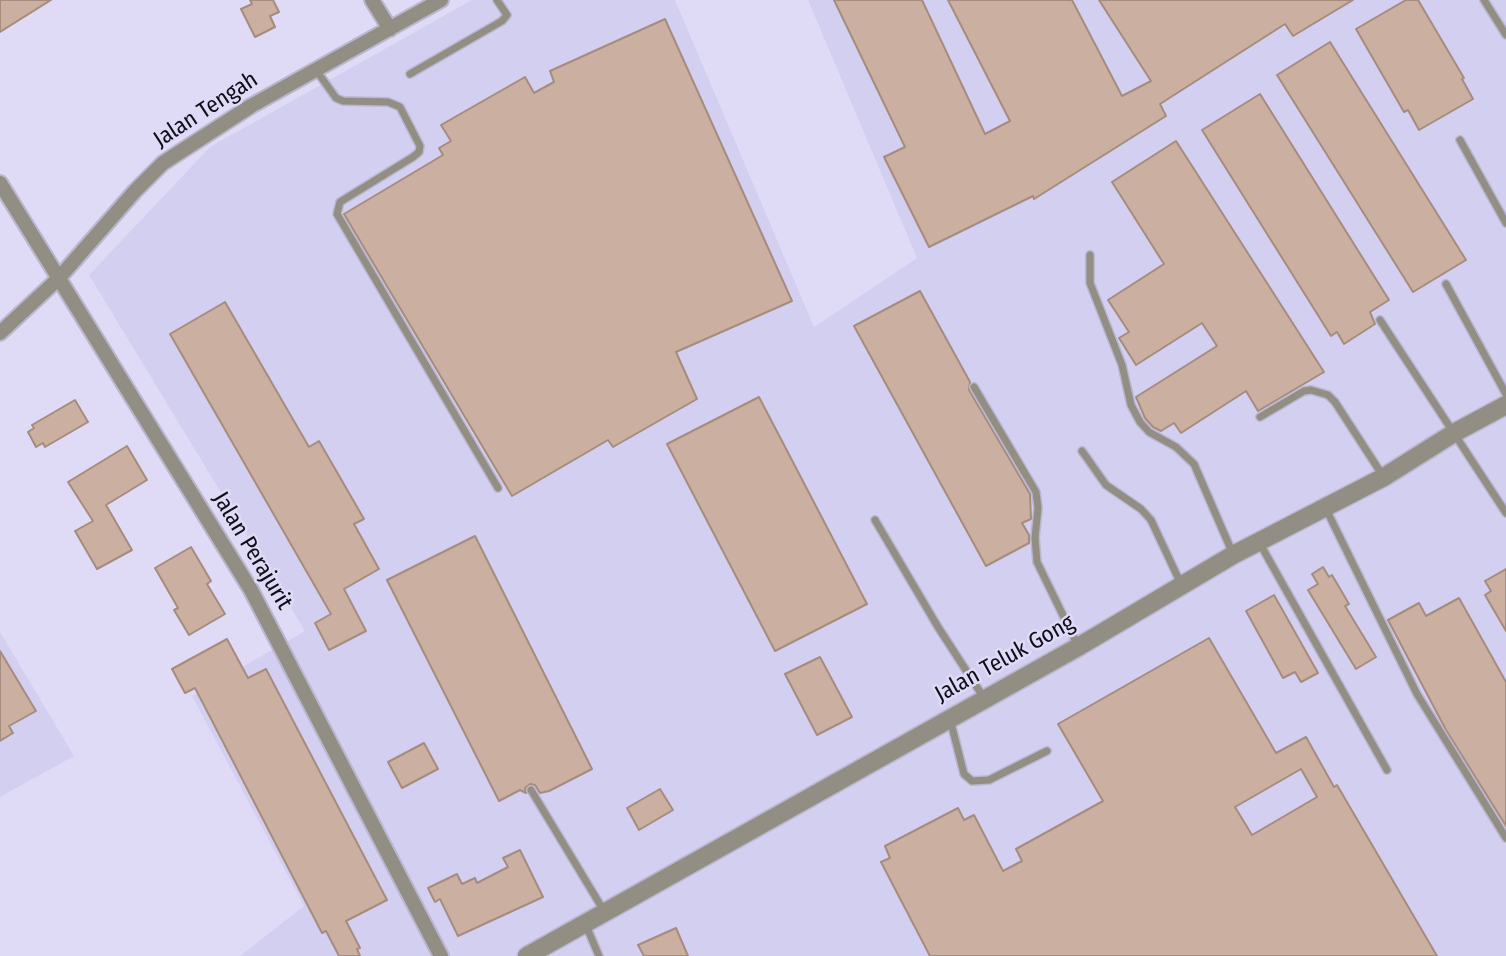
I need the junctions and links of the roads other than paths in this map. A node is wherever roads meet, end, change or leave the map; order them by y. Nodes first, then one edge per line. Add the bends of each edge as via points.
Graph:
1 (372, 0) edge
2 (441, 0) edge
3 (497, 0) edge
4 (1484, 0) edge
5 (390, 29) junction
6 (1506, 35) edge
7 (316, 70) junction
8 (410, 74) dead end
9 (1460, 140) dead end
10 (0, 183) edge
11 (1506, 223) edge
12 (1090, 255) dead end
13 (59, 278) junction
14 (1446, 284) dead end
15 (1380, 320) dead end
16 (0, 333) edge
17 (974, 387) dead end
18 (1506, 394) edge
19 (1506, 405) edge
20 (1261, 417) dead end
21 (1454, 433) junction
22 (1082, 451) dead end
23 (1384, 477) junction
24 (498, 488) dead end
25 (1325, 506) junction
26 (1506, 513) edge
27 (875, 520) dead end
28 (1259, 541) junction
29 (1234, 555) junction
30 (1182, 585) junction
31 (1078, 647) junction
32 (984, 698) junction
33 (950, 718) junction
34 (1047, 751) dead end
35 (1387, 770) dead end
36 (531, 790) dead end
37 (1506, 838) edge
38 (604, 912) junction
39 (585, 923) junction
40 (442, 956) edge
41 (527, 956) edge
42 (599, 956) edge

1 - 5 street
2 - 5 street, Jalan Tengah
3 - 8 lane via 507,15 502,21
4 - 6 lane
5 - 7 street, Jalan Tengah
7 - 13 street, Jalan Tengah via 163,163
7 - 24 lane via 343,101 395,103 420,146 414,157 340,202 337,215
9 - 11 lane
10 - 13 street, Jalan Perajurit
12 - 29 lane via 1090,283 1122,365 1131,405 1149,432 1194,464
13 - 16 street, Jalan Tengah
13 - 40 street, Jalan Perajurit via 262,610
14 - 18 lane
15 - 21 lane
17 - 31 lane via 1035,492 1037,562
19 - 21 street, Jalan Teluk Gong
20 - 23 lane via 1304,391 1328,395
21 - 23 street, Jalan Teluk Gong
21 - 26 lane
22 - 30 lane via 1106,485 1151,520
23 - 25 street, Jalan Teluk Gong
25 - 28 street, Jalan Teluk Gong
25 - 37 lane via 1417,694
27 - 32 lane
28 - 29 street, Jalan Teluk Gong
28 - 35 lane
29 - 30 street, Jalan Teluk Gong
30 - 31 street, Jalan Teluk Gong
31 - 32 street, Jalan Teluk Gong
32 - 33 street, Jalan Teluk Gong
33 - 34 lane via 964,774 972,781 989,780
33 - 38 street, Jalan Teluk Gong
36 - 38 lane
38 - 39 street, Jalan Teluk Gong
39 - 41 street, Jalan Teluk Gong
39 - 42 lane

